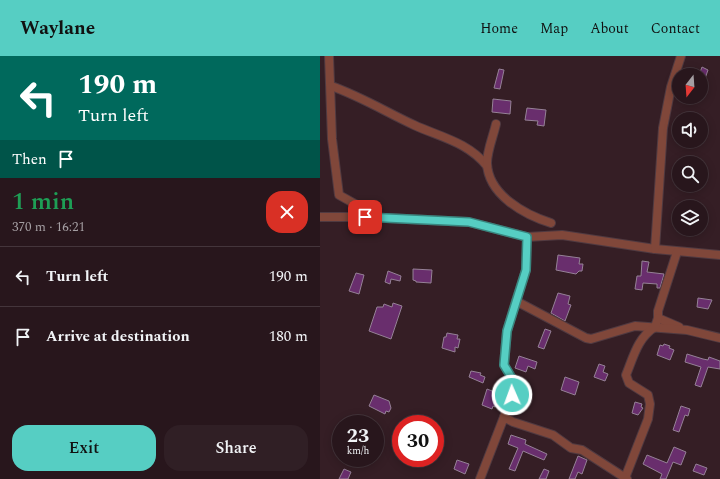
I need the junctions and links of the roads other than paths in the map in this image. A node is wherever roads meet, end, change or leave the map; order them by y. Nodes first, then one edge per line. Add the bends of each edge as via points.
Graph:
1 (329, 56) edge
2 (681, 56) edge
3 (331, 86) junction
4 (496, 124) dead end
5 (487, 166) junction
6 (320, 217) edge
7 (365, 217) junction
8 (551, 224) dead end
9 (527, 237) junction
10 (655, 249) junction
11 (677, 252) junction
12 (720, 255) edge
13 (516, 301) junction
14 (658, 318) junction
15 (655, 327) junction
16 (687, 330) junction
17 (720, 338) edge
18 (504, 417) junction
19 (480, 479) edge
20 (626, 479) edge

1 - 3 street
2 - 10 street via 662,128
3 - 5 street via 447,138 468,149
3 - 7 street via 332,139 339,195 357,205
4 - 5 street
5 - 8 street via 493,183 503,196 533,218
6 - 7 street
7 - 9 street via 469,222
9 - 10 street via 562,234
9 - 13 street via 526,270
10 - 11 street
11 - 12 street
11 - 14 street
13 - 15 street via 591,339 635,326
13 - 18 street via 507,331 504,365 516,385
14 - 15 street
14 - 16 street
15 - 16 street
15 - 20 street via 647,332 640,342 626,375 629,383 648,395 650,404 648,419
16 - 17 street
18 - 19 street
18 - 20 street via 553,435 570,448 582,450

